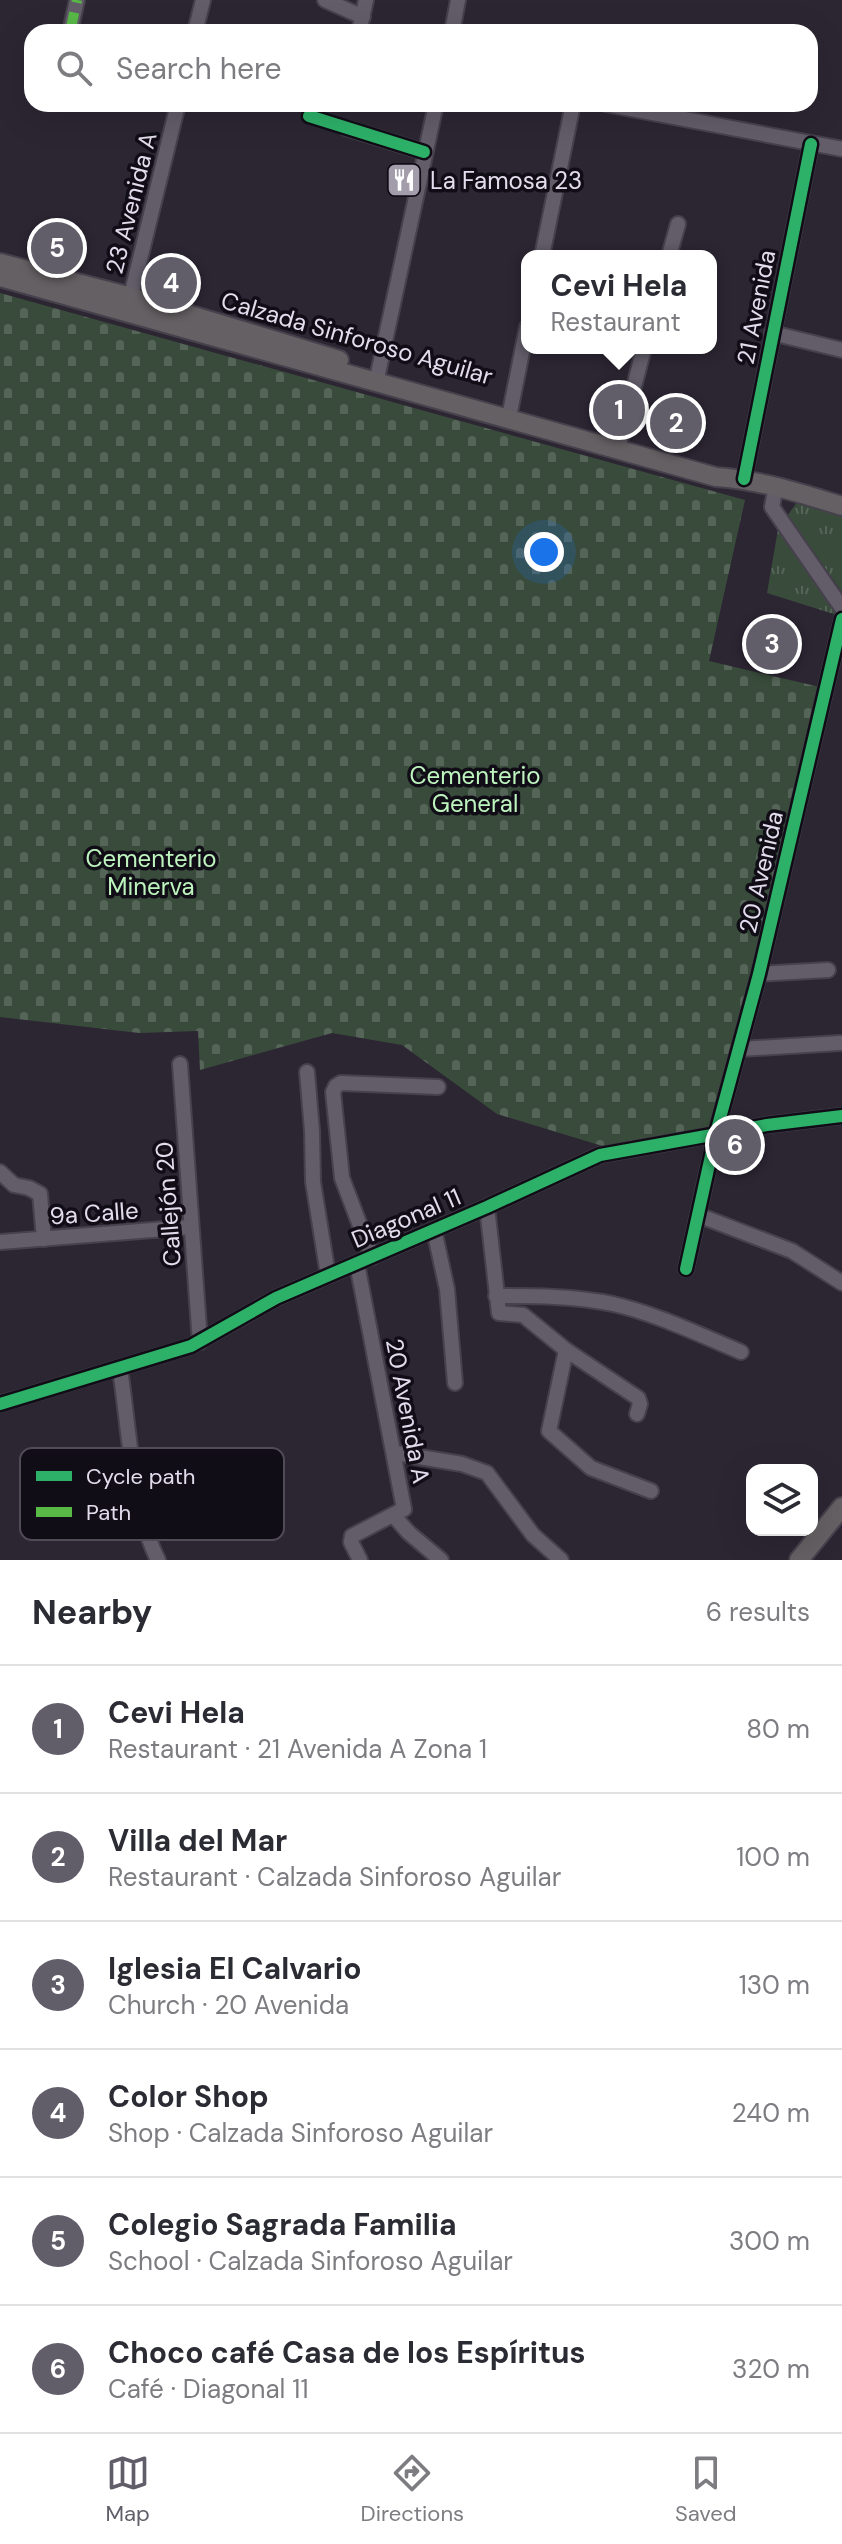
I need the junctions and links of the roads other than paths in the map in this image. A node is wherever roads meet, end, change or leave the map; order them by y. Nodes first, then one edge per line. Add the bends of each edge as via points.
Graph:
1 (77, 0) edge
2 (203, 0) edge
3 (325, 0) edge
4 (366, 0) edge
5 (458, 0) edge
6 (72, 24) edge
7 (197, 24) edge
8 (361, 24) edge
9 (454, 24) edge
10 (176, 112) edge
11 (434, 112) edge
12 (571, 112) edge
13 (646, 112) edge
14 (346, 128) dead end
15 (811, 144) junction
16 (842, 149) edge
17 (424, 152) junction
18 (678, 224) dead end
19 (543, 250) edge
20 (671, 250) edge
21 (0, 263) edge
22 (0, 277) edge
23 (129, 305) junction
24 (772, 333) junction
25 (842, 350) edge
26 (522, 354) edge
27 (642, 354) edge
28 (377, 377) junction
29 (510, 412) junction
30 (620, 442) junction
31 (744, 479) junction
32 (776, 485) junction
33 (841, 501) edge
34 (842, 608) edge
35 (842, 619) edge
36 (838, 650) edge
37 (836, 669) edge
38 (828, 970) dead end
39 (759, 974) junction
40 (840, 1043) dead end
41 (740, 1049) junction
42 (180, 1064) dead end
43 (307, 1072) dead end
44 (438, 1087) dead end
45 (842, 1116) edge
46 (716, 1133) junction
47 (0, 1172) edge
48 (487, 1207) junction
49 (698, 1215) junction
50 (191, 1227) junction
51 (434, 1230) junction
52 (44, 1239) junction
53 (0, 1242) edge
54 (372, 1257) junction
55 (357, 1264) junction
56 (686, 1269) dead end
57 (328, 1275) junction
58 (842, 1283) edge
59 (496, 1296) junction
60 (200, 1342) junction
61 (566, 1350) junction
62 (741, 1352) dead end
63 (120, 1369) junction
64 (455, 1383) dead end
65 (0, 1404) edge
66 (637, 1414) dead end
67 (132, 1448) edge
68 (395, 1453) junction
69 (651, 1491) dead end
70 (842, 1507) edge
71 (394, 1516) junction
72 (150, 1540) edge
73 (158, 1560) edge
74 (360, 1560) edge
75 (441, 1560) edge
76 (561, 1560) edge
77 (799, 1560) edge

1 - 6 street
2 - 7 street
3 - 8 street
4 - 8 street
5 - 9 street
10 - 23 street, 23 Avenida A
11 - 17 street
12 - 19 street
13 - 15 street
14 - 17 street
15 - 16 street
15 - 24 street, 21 Avenida
17 - 28 street
18 - 20 street
21 - 23 main road, Calzada Sinforoso Aguilar
22 - 23 main road, Calzada Sinforoso Aguilar
23 - 28 main road, Calzada Sinforoso Aguilar
24 - 25 street
24 - 31 street, 21 Avenida
26 - 29 street
27 - 30 street
28 - 29 main road, Calzada Sinforoso Aguilar
29 - 30 main road, Calzada Sinforoso Aguilar
30 - 31 main road, Calzada Sinforoso Aguilar via 716,477
31 - 32 main road, Calzada Sinforoso Aguilar
32 - 33 main road, Calzada Sinforoso Aguilar
32 - 34 street via 772,507
35 - 36 street, 20 Avenida
36 - 37 street, 20 Avenida
37 - 39 street, 20 Avenida
38 - 39 street
39 - 41 street, 20 Avenida
40 - 41 street
41 - 46 street, 20 Avenida
42 - 50 street, Callejón 20
43 - 57 street via 314,1192
44 - 54 street via 341,1083 333,1092 342,1178
45 - 46 street, Diagonal 11
46 - 48 street, Diagonal 11 via 600,1155
46 - 49 street, 20 Avenida
47 - 52 street via 14,1185 40,1194
48 - 51 street, Diagonal 11
48 - 59 street
49 - 56 street, 20 Avenida
49 - 58 street via 792,1251
50 - 52 street, 9a Calle
50 - 60 street, Callejón 20
51 - 54 street, Diagonal 11
51 - 64 street via 447,1289
52 - 53 street, 9a Calle
54 - 55 street, Diagonal 11
55 - 57 street, Diagonal 11
55 - 68 street, 20 Avenida A
57 - 60 street, Diagonal 11
59 - 61 street via 499,1313 523,1315
59 - 62 street via 613,1304
60 - 63 street, Diagonal 11
61 - 66 street via 638,1398
61 - 69 street via 549,1431 591,1468
63 - 65 street, Diagonal 11
63 - 67 street
68 - 71 street, 20 Avenida A via 404,1509
68 - 76 street via 487,1473 533,1535
70 - 77 main road
71 - 74 street, 20 Avenida A via 352,1536
71 - 75 street
72 - 73 street

